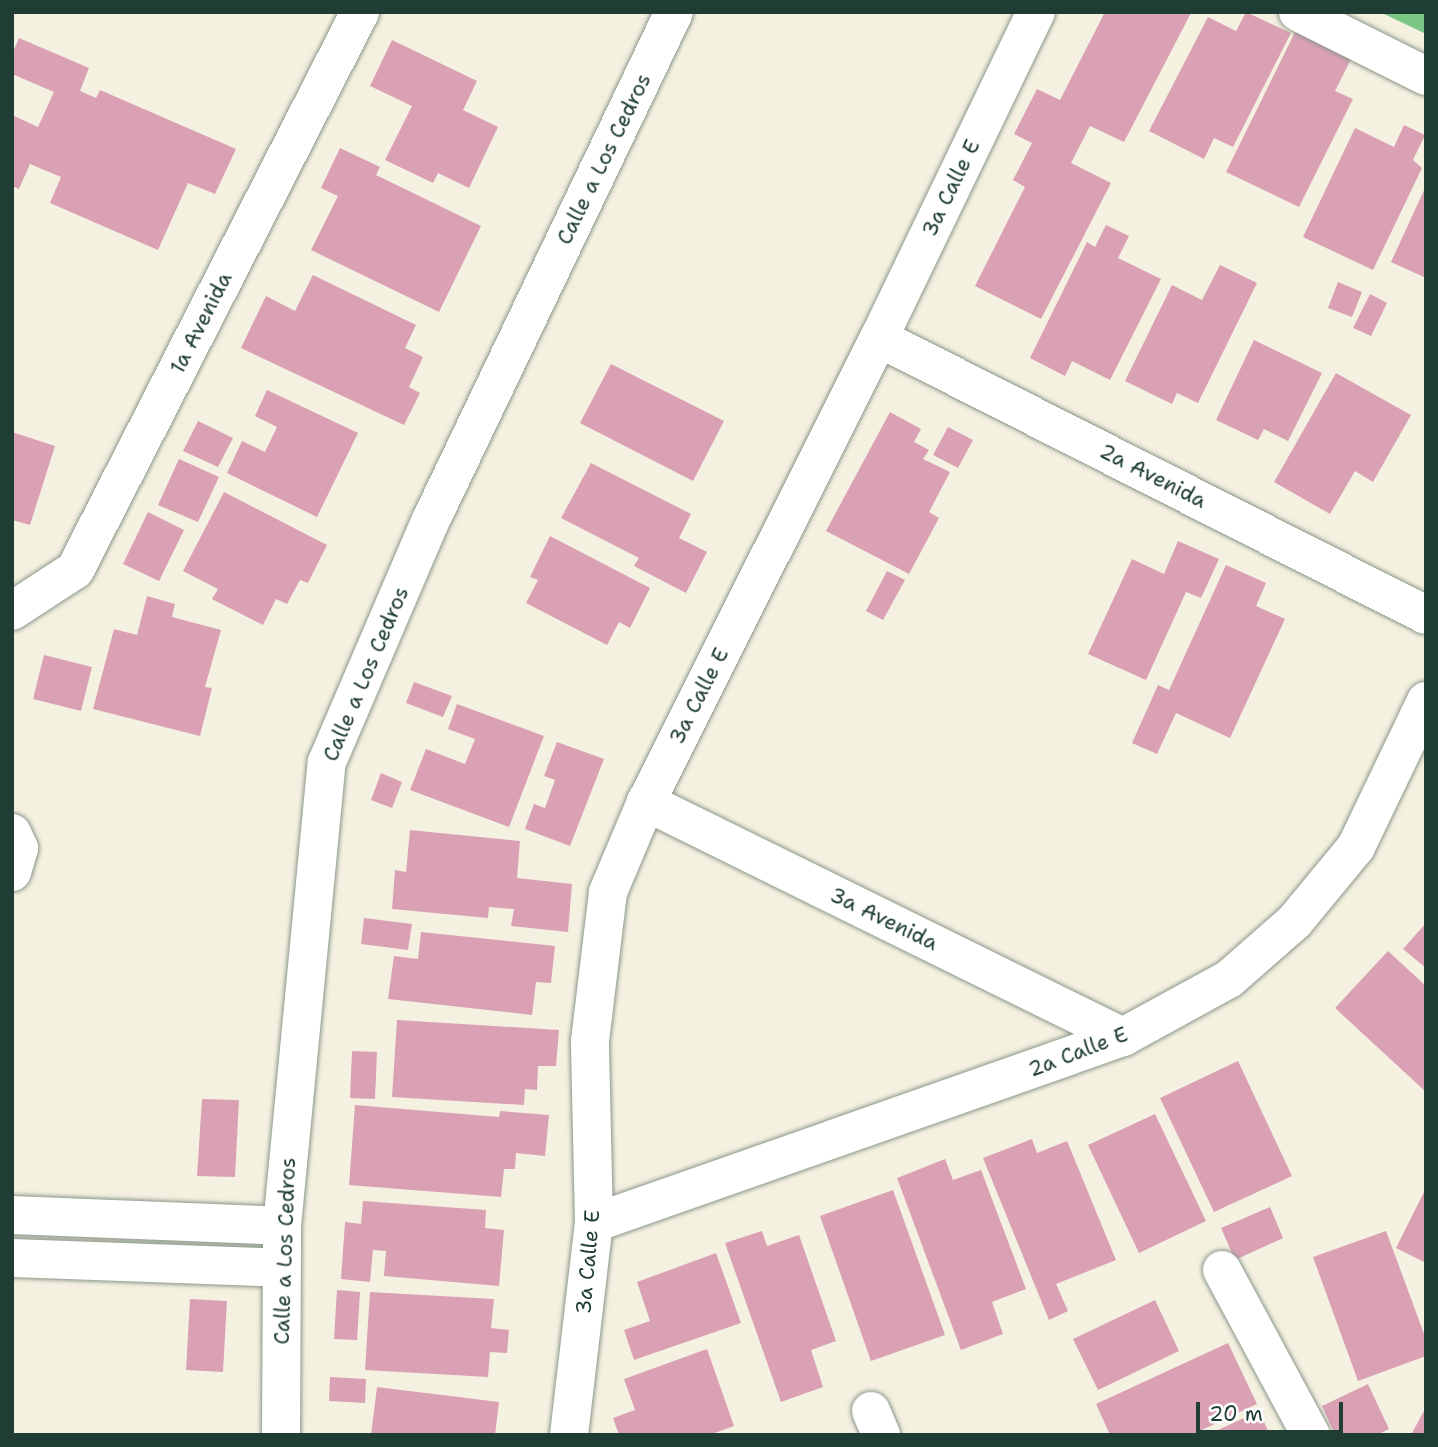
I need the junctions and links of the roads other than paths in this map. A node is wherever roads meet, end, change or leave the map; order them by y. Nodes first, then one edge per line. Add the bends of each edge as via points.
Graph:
1 (360, 12) edge
2 (674, 12) edge
3 (1036, 12) edge
4 (1298, 12) edge
5 (1426, 75) edge
6 (879, 338) junction
7 (14, 611) edge
8 (1426, 615) edge
9 (1426, 701) edge
10 (646, 802) junction
11 (12, 833) edge
12 (12, 872) edge
13 (1123, 1037) junction
14 (12, 1215) edge
15 (594, 1223) junction
16 (282, 1226) junction
17 (12, 1258) edge
18 (281, 1268) junction
19 (1222, 1270) dead end
20 (281, 1435) edge
21 (569, 1435) edge
22 (1311, 1435) edge

1 - 7 street, 1a Avenida via 75,570
2 - 16 street, Calle a Los Cedros via 430,522 327,762
3 - 6 street, 3a Calle E
4 - 5 street
6 - 8 street, 2a Avenida
6 - 10 street, 3a Calle E
9 - 13 street, 2a Calle E via 1356,847 1295,921 1228,979
10 - 13 street, 3a Avenida
10 - 15 street, 3a Calle E via 608,892 592,1028
11 - 12 street via 19,848
13 - 15 street, 2a Calle E
14 - 16 street
15 - 21 street, 3a Calle E
16 - 18 street, Calle a Los Cedros
17 - 18 street
18 - 20 street, Calle a Los Cedros
19 - 22 street

